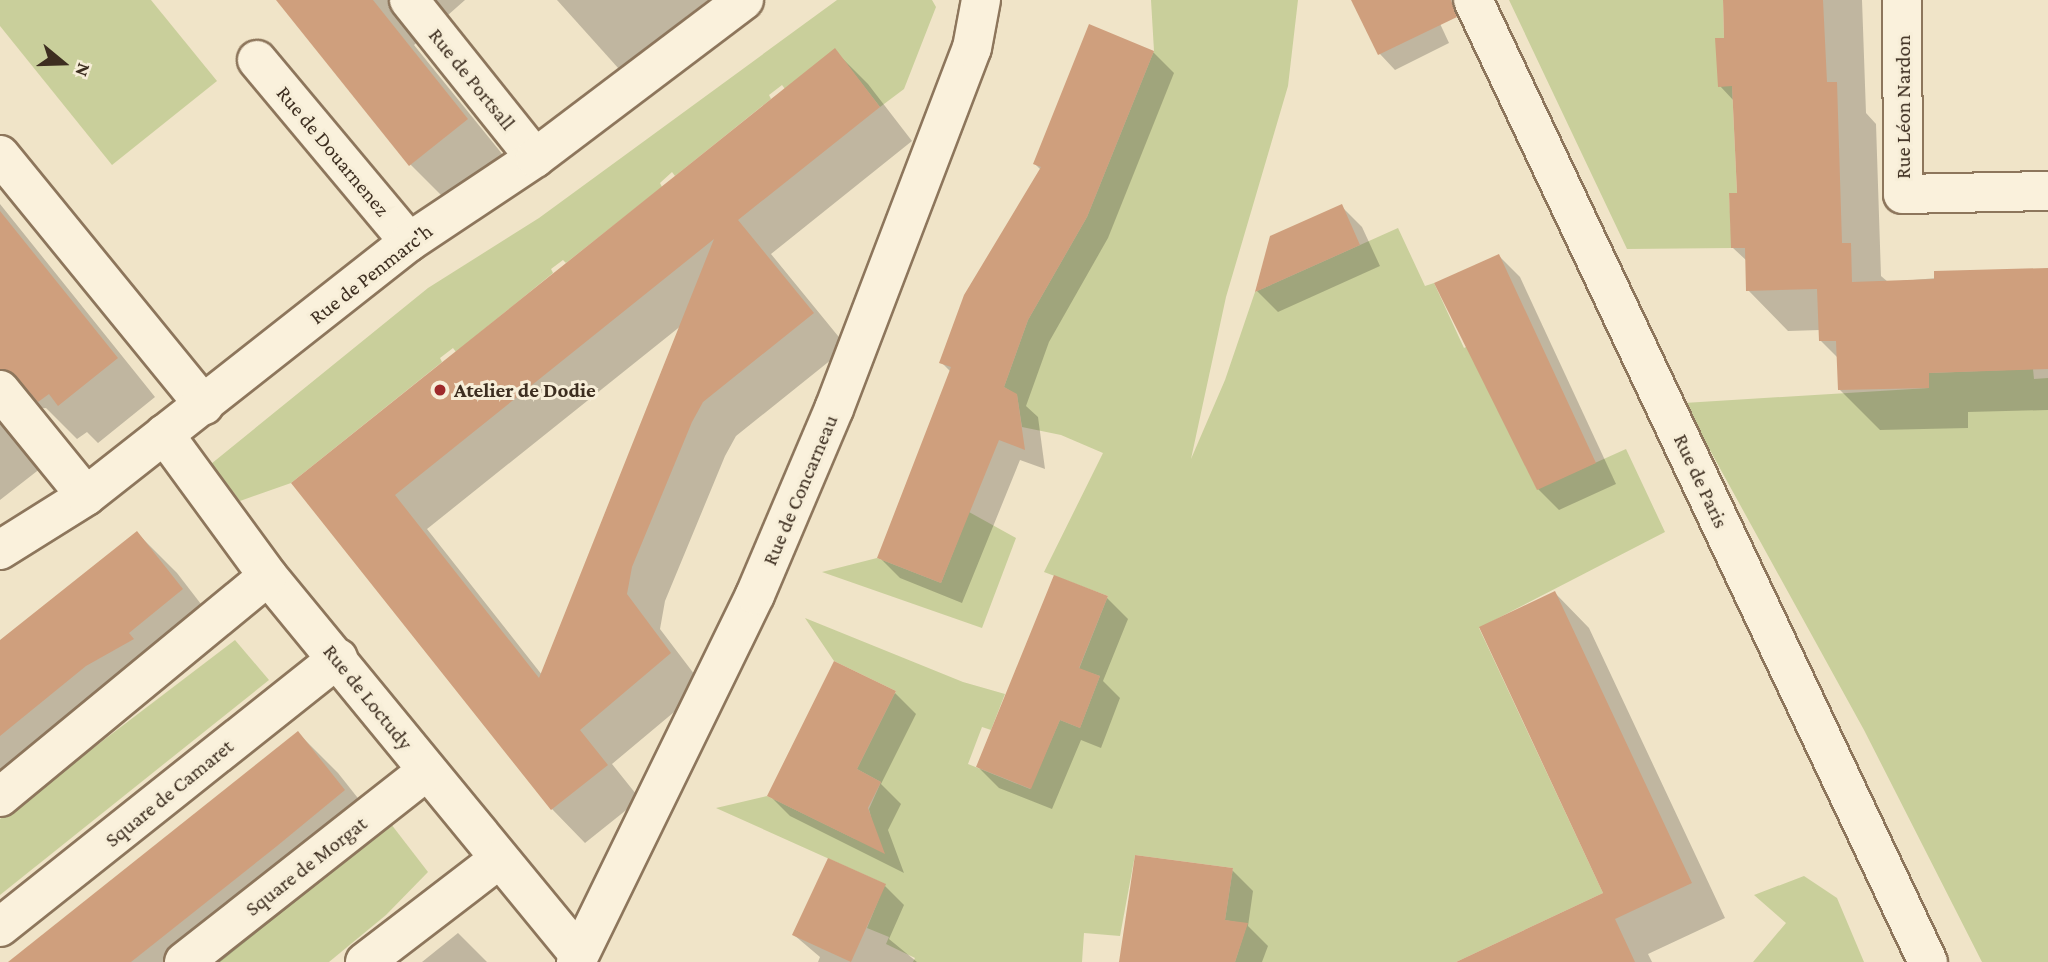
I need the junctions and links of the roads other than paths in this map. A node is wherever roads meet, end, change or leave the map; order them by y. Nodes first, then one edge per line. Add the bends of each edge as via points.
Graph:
1 (744, 0) edge
2 (981, 0) edge
3 (1473, 0) edge
4 (1902, 0) edge
5 (418, 3) edge
6 (257, 60) dead end
7 (0, 155) edge
8 (535, 158) junction
9 (2048, 191) edge
10 (409, 242) junction
11 (0, 390) edge
12 (204, 405) junction
13 (164, 435) junction
14 (86, 496) junction
15 (0, 550) edge
16 (268, 576) junction
17 (338, 658) junction
18 (427, 771) junction
19 (0, 797) edge
20 (498, 860) junction
21 (0, 927) edge
22 (577, 959) edge
23 (184, 962) edge
24 (365, 962) edge
25 (1927, 962) edge

1 - 8 street, Rue de Penmarc'h
2 - 22 street, Rue de Concarneau via 972,48 835,409 755,595
3 - 25 street, Rue de Paris
4 - 9 street, Rue Léon Nardon via 1903,194
5 - 8 street, Rue de Portsall
6 - 10 street, Rue de Douarnenez
7 - 12 street
8 - 10 street, Rue de Penmarc'h
10 - 12 street, Rue de Penmarc'h
11 - 14 street
12 - 13 street, Rue de Penmarc'h
13 - 14 street, Rue de Penmarc'h
13 - 16 street, Rue de Loctudy
14 - 15 street, Rue de Penmarc'h
16 - 17 street, Rue de Loctudy
16 - 19 street
17 - 18 street, Rue de Loctudy
17 - 21 street, Square de Camaret
18 - 20 street, Rue de Loctudy
18 - 23 street, Square de Morgat
20 - 22 street, Rue de Loctudy
20 - 24 street

